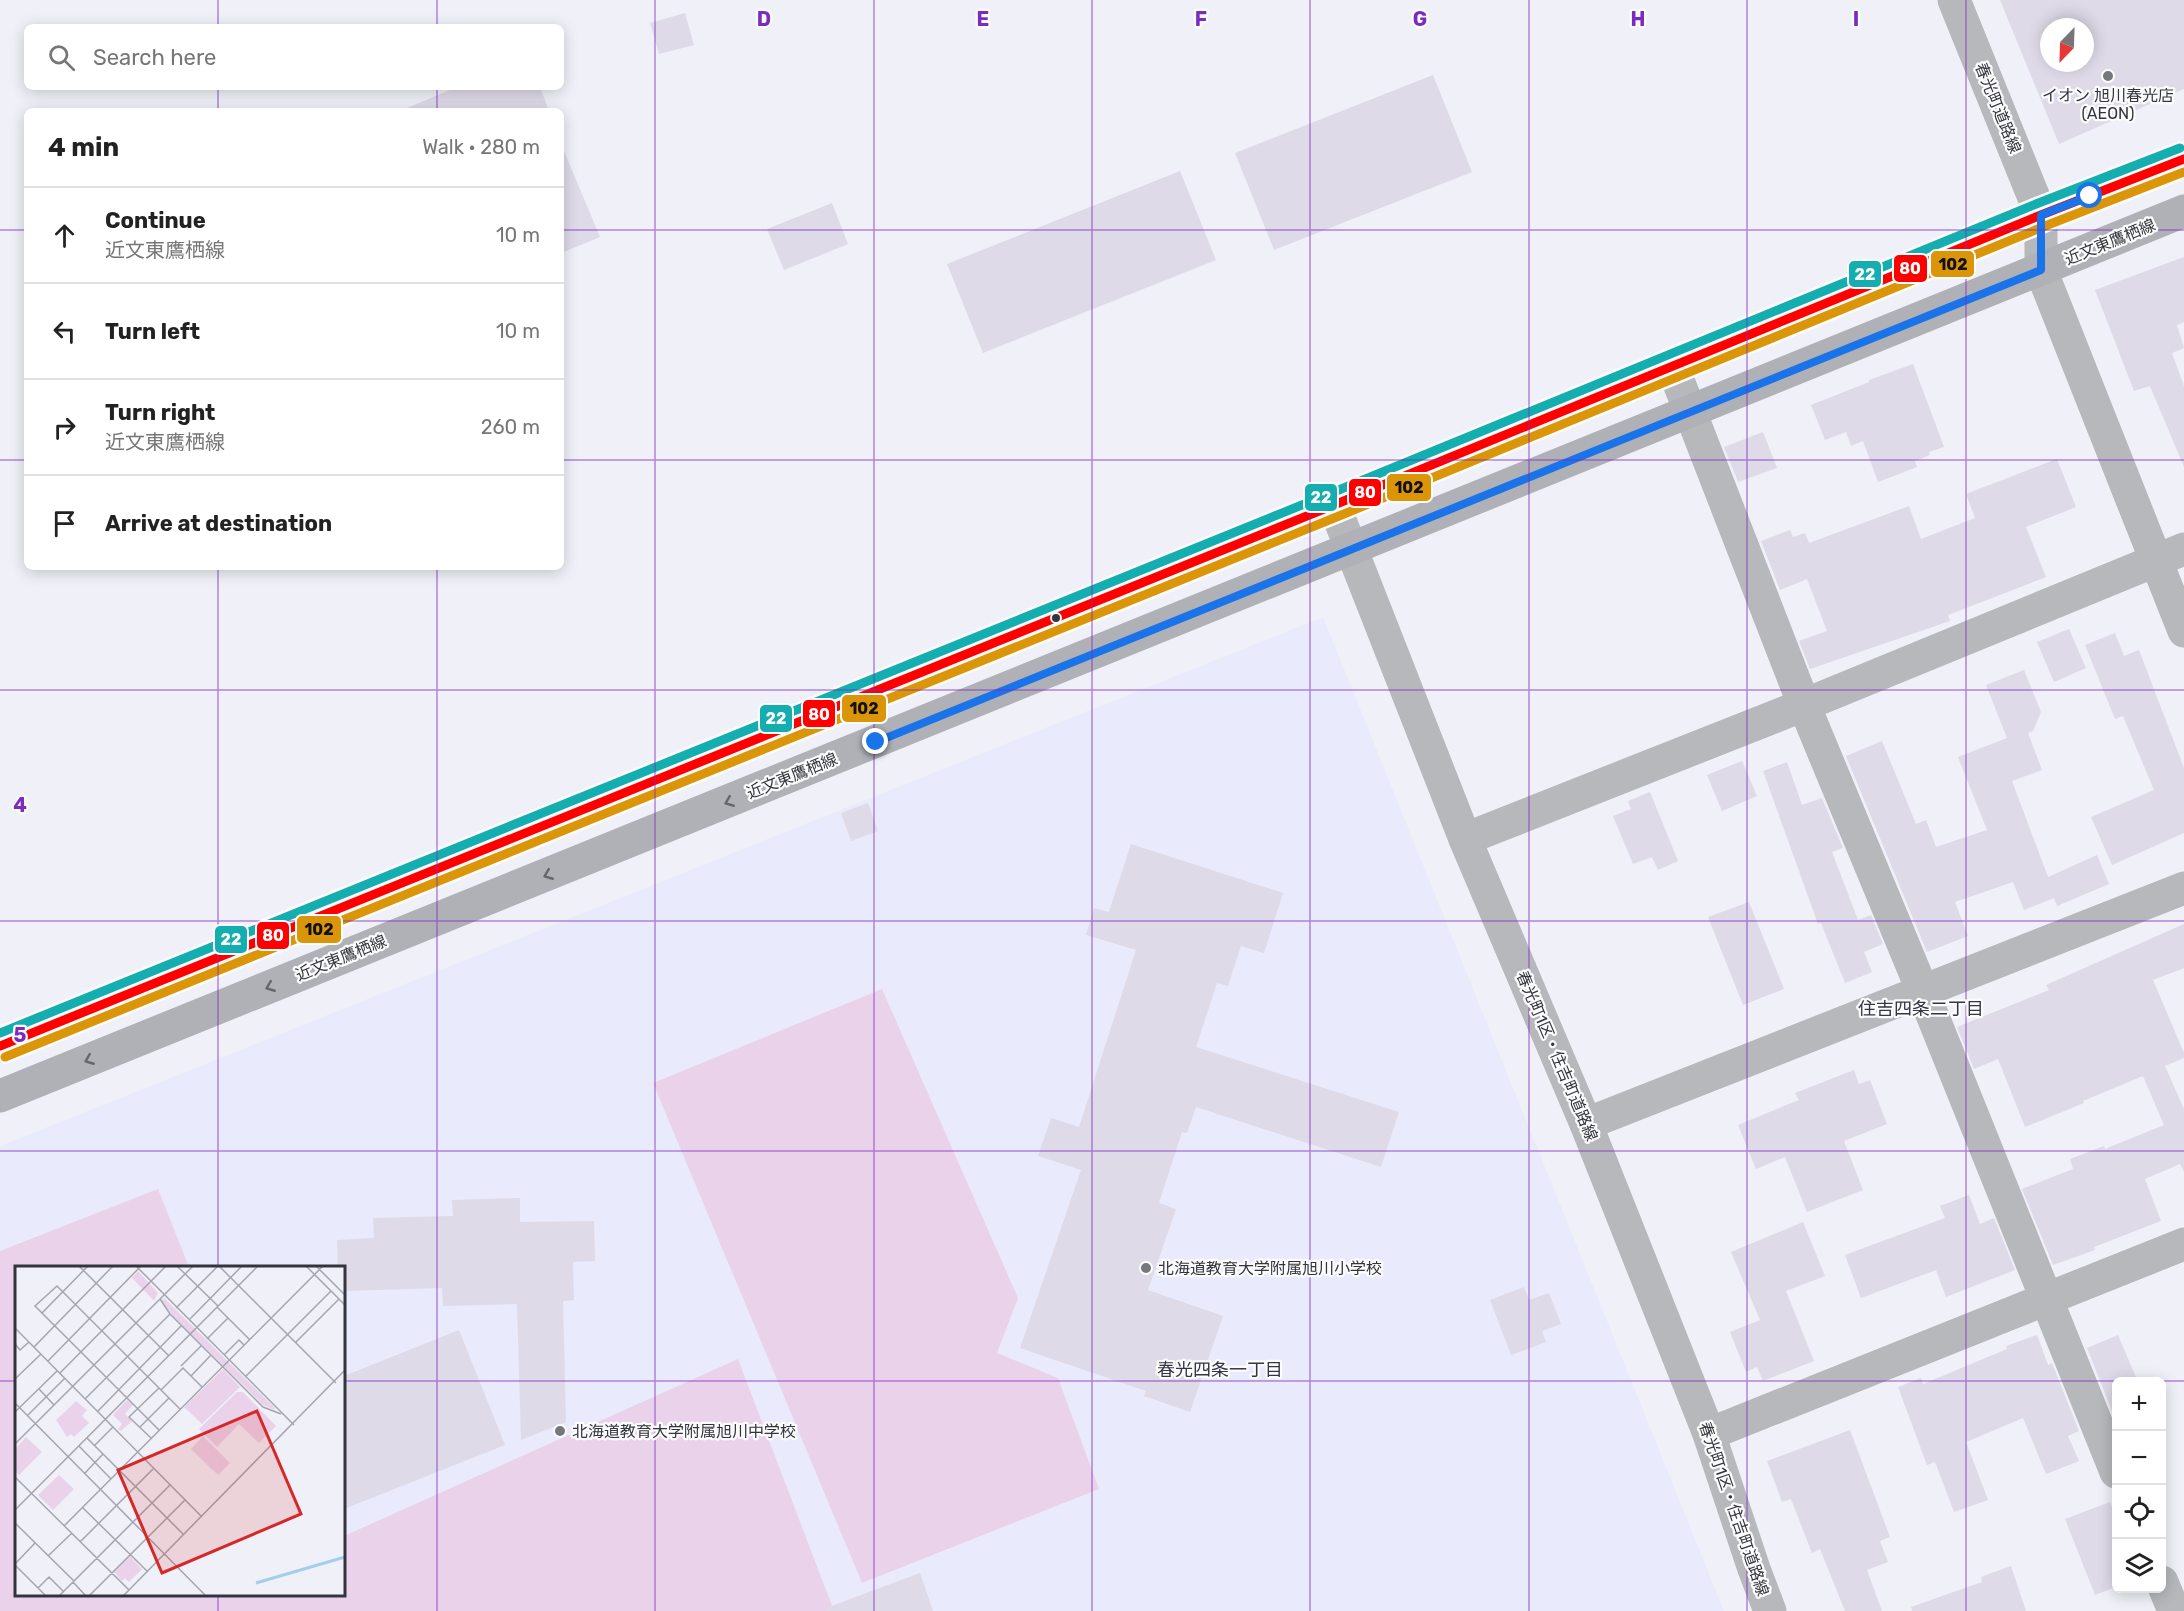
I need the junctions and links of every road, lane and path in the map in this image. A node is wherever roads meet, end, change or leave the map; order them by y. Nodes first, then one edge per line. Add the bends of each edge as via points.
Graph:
1 (1954, 0) edge
2 (2184, 159) edge
3 (2184, 211) edge
4 (2041, 215) junction
5 (2041, 270) junction
6 (1672, 366) junction
7 (1690, 411) junction
8 (1334, 505) junction
9 (1351, 549) junction
10 (2170, 555) edge
11 (2184, 631) edge
12 (1804, 705) junction
13 (1465, 839) junction
14 (2184, 888) edge
15 (1923, 992) junction
16 (0, 1046) edge
17 (0, 1096) edge
18 (1586, 1124) junction
19 (2184, 1244) edge
20 (2045, 1300) junction
21 (1709, 1434) junction
22 (2112, 1462) edge
23 (1770, 1611) edge

1 - 4 street, 春光町道路線
2 - 4 main road
3 - 5 main road, 近文東鷹栖線
4 - 5 street
4 - 6 main road
5 - 7 main road, 近文東鷹栖線
5 - 10 street
6 - 7 street
6 - 8 main road
7 - 9 main road, 近文東鷹栖線
7 - 12 street
8 - 9 street, 春光町1区・住吉町道路線
8 - 16 main road
9 - 13 street, 春光町1区・住吉町道路線
9 -> 17 main road, 近文東鷹栖線
10 - 11 street
10 - 12 street
12 - 13 street
12 - 15 street
13 - 18 street, 春光町1区・住吉町道路線
14 - 15 street
15 - 18 street
15 - 20 street
18 - 21 street, 春光町1区・住吉町道路線
19 - 20 street
20 - 21 street
20 - 22 street
21 - 23 street, 春光町1区・住吉町道路線

